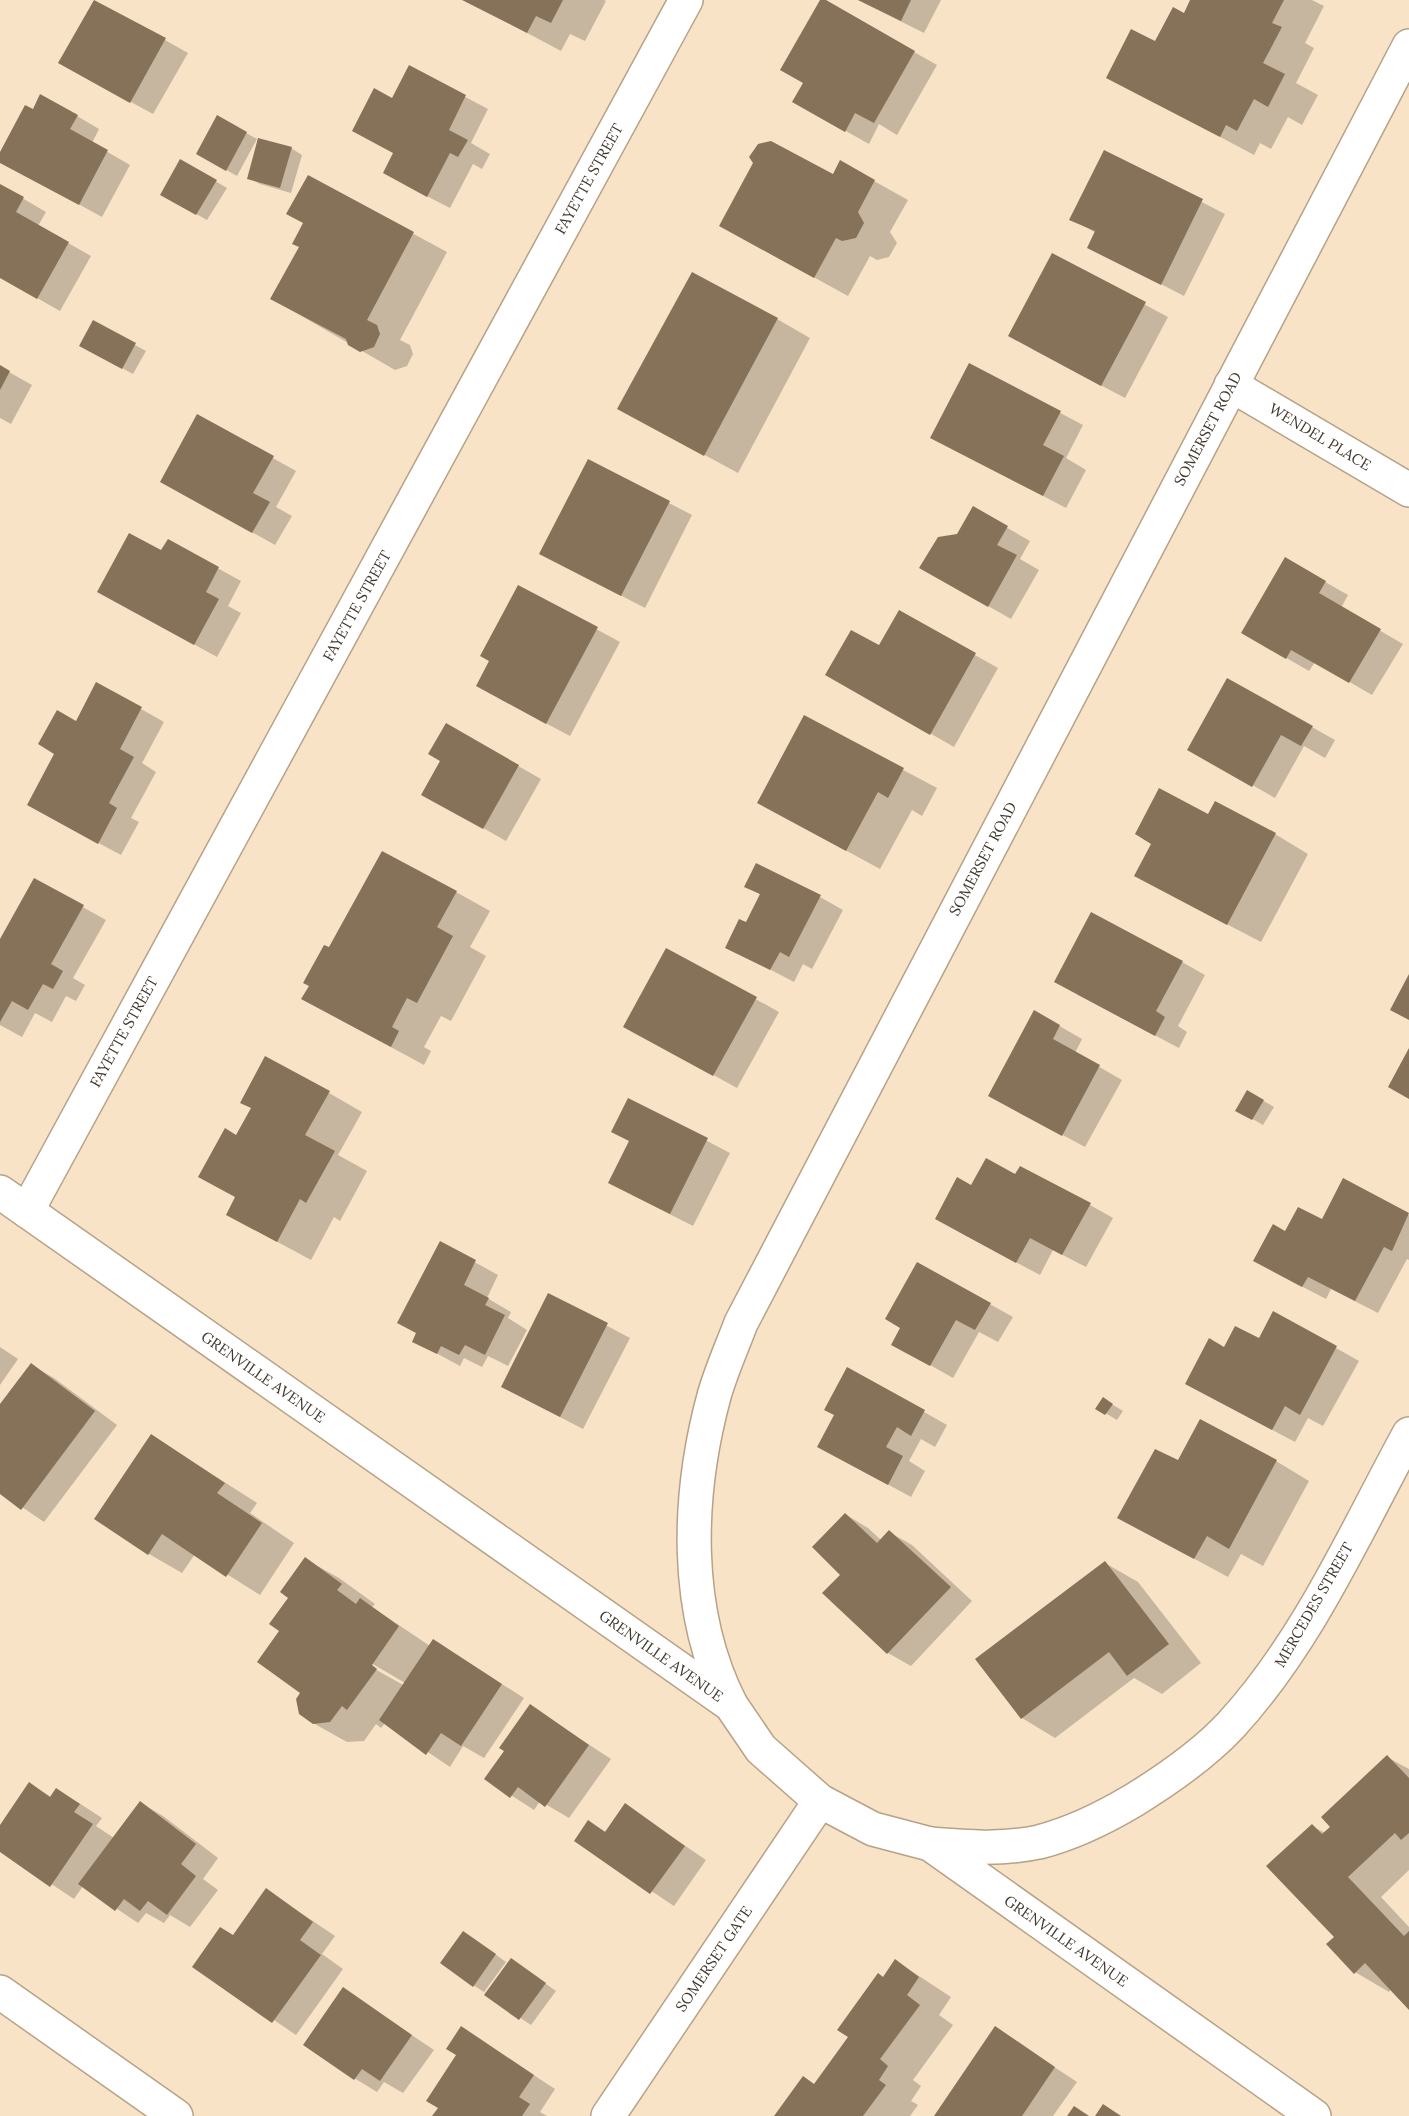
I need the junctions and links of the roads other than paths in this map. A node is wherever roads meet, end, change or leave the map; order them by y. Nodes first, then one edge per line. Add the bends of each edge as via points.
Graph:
1 (686, 0) edge
2 (1409, 46) edge
3 (1231, 385) junction
4 (1409, 490) edge
5 (0, 1192) edge
6 (27, 1211) junction
7 (1409, 1434) edge
8 (731, 1705) junction
9 (820, 1801) junction
10 (930, 1844) junction
11 (0, 1992) edge
12 (176, 2116) edge
13 (608, 2116) edge
14 (1314, 2116) edge

1 - 6 street, FAYETTE STREET
2 - 3 street, SOMERSET ROAD
3 - 4 street, WENDEL PLACE
3 - 8 street, SOMERSET ROAD via 741,1323 714,1396 697,1482 694,1571 701,1626 717,1678
5 - 6 street, GRENVILLE AVENUE
6 - 8 street, GRENVILLE AVENUE
7 - 10 street, MERCEDES STREET via 1279,1667 1222,1733 1166,1781 1094,1824 1038,1842 984,1848
8 - 9 street, GRENVILLE AVENUE via 761,1749
9 - 10 street, GRENVILLE AVENUE via 873,1828
9 - 13 street, SOMERSET GATE
10 - 14 street, GRENVILLE AVENUE
11 - 12 street

